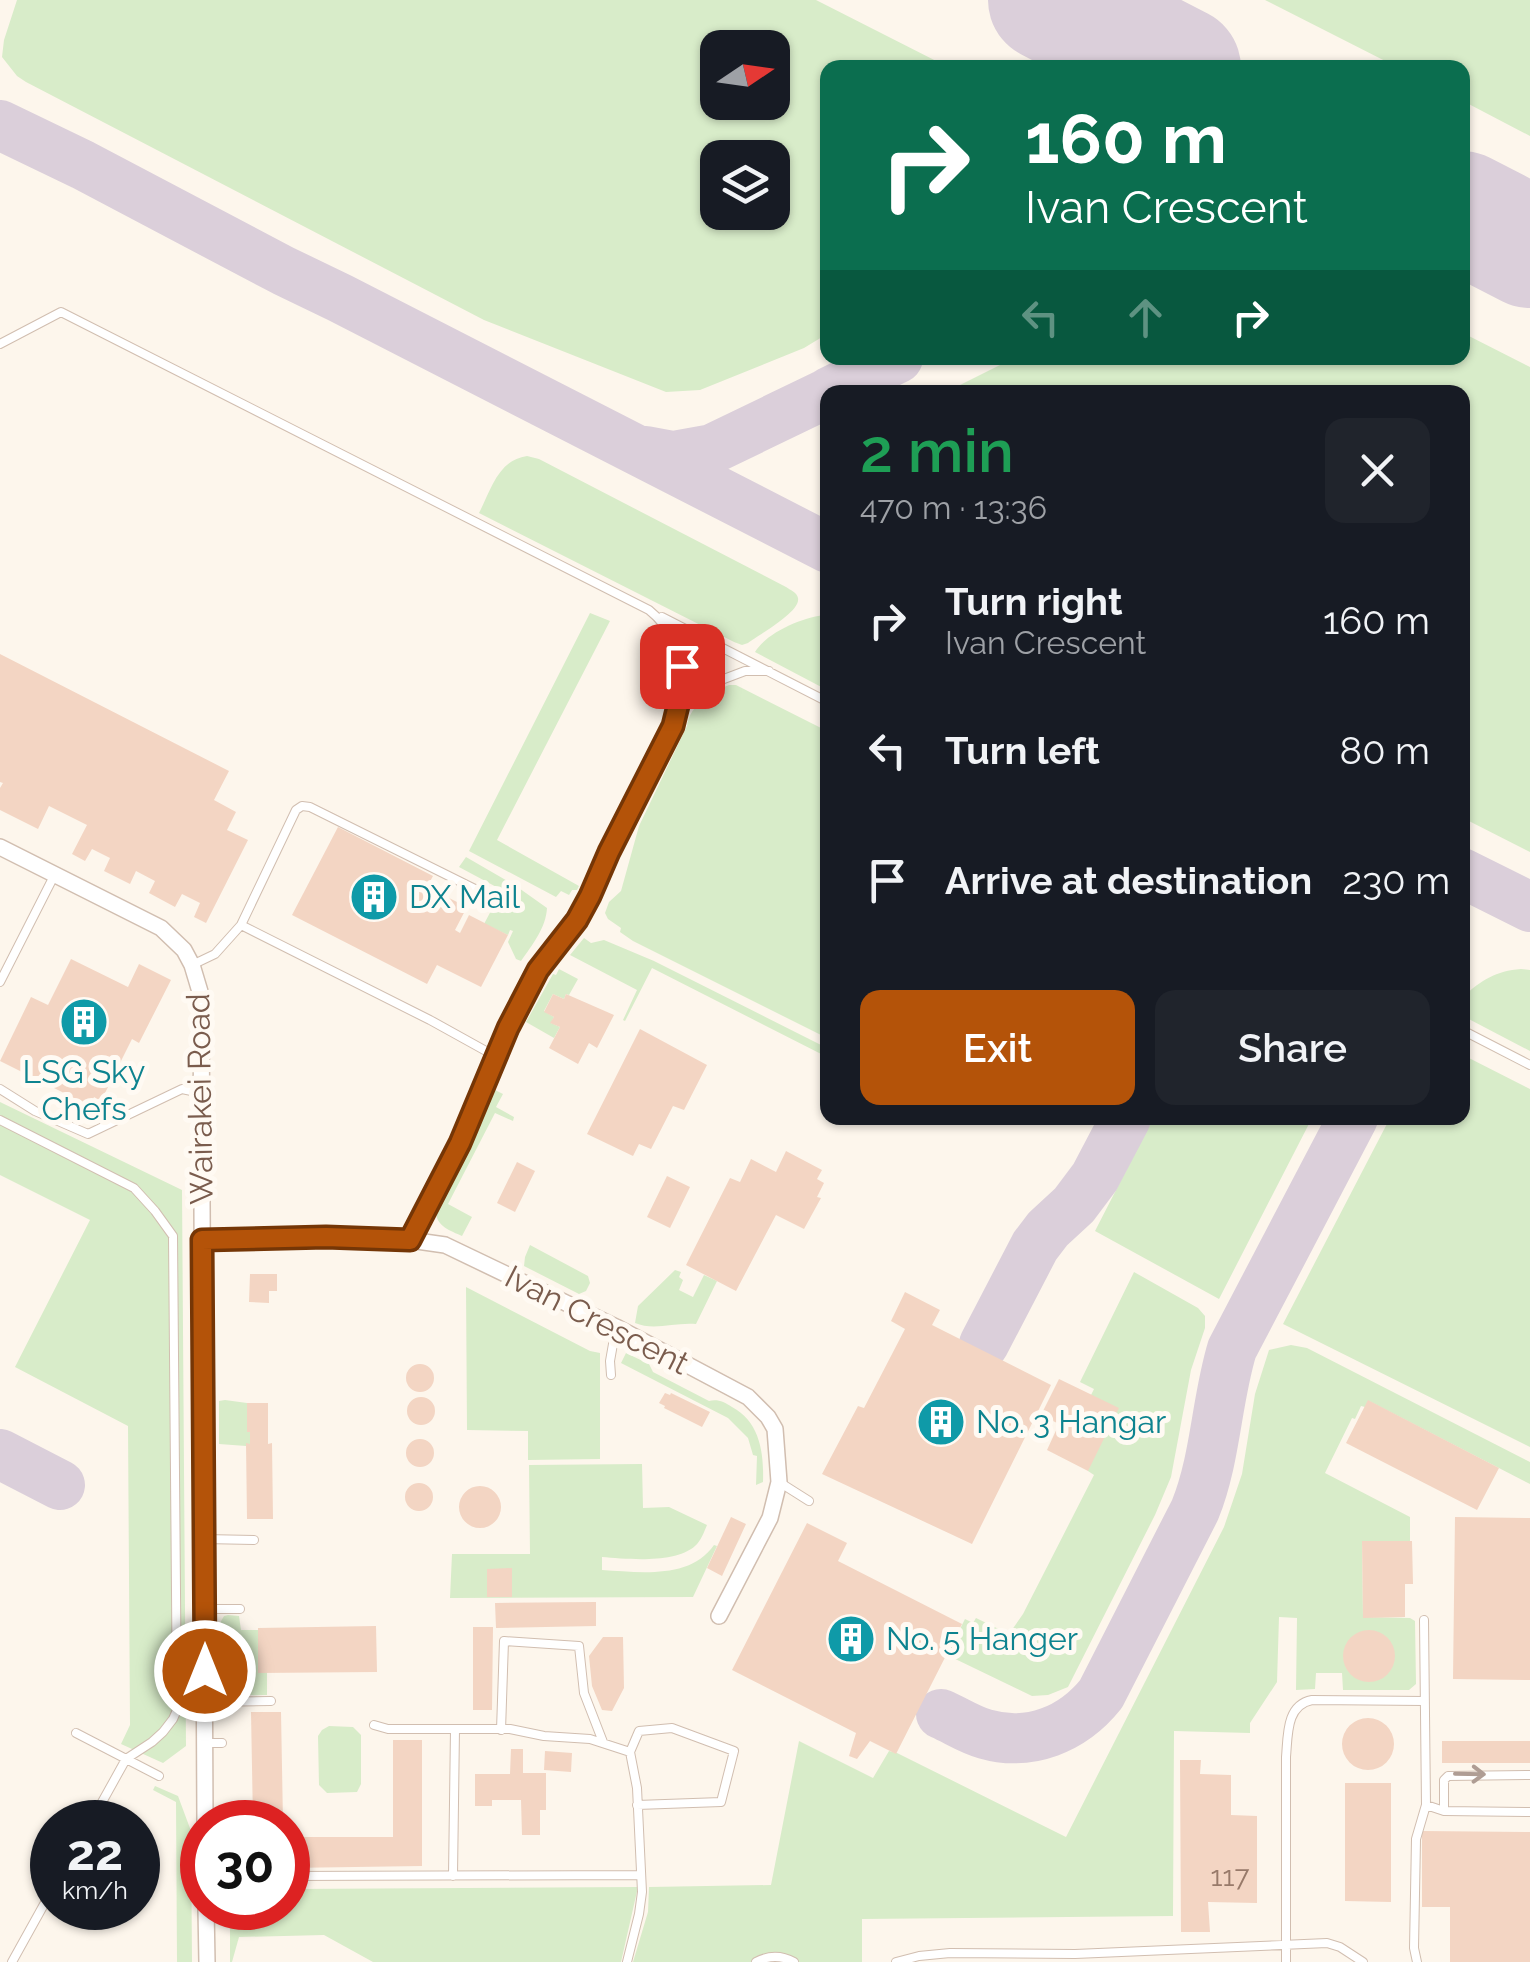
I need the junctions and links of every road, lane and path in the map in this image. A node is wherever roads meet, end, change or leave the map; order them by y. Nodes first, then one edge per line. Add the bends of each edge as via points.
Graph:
1 (0, 344) edge
2 (648, 610) junction
3 (769, 671) junction
4 (820, 698) edge
5 (680, 705) junction
6 (0, 846) edge
7 (55, 874) junction
8 (477, 890) dead end
9 (241, 925) junction
10 (192, 965) junction
11 (0, 982) edge
12 (1470, 1034) edge
13 (494, 1056) junction
14 (1530, 1065) edge
15 (0, 1089) edge
16 (201, 1093) junction
17 (0, 1120) edge
18 (202, 1240) junction
19 (410, 1240) junction
20 (616, 1327) junction
21 (612, 1374) dead end
22 (779, 1482) junction
23 (809, 1501) dead end
24 (204, 1540) junction
25 (254, 1540) dead end
26 (204, 1609) junction
27 (240, 1609) dead end
28 (718, 1616) dead end
29 (1424, 1620) dead end
30 (271, 1700) dead end
31 (1424, 1701) junction
32 (205, 1702) junction
33 (374, 1725) dead end
34 (454, 1729) junction
35 (501, 1730) junction
36 (76, 1732) dead end
37 (603, 1742) junction
38 (222, 1743) dead end
39 (205, 1744) junction
40 (630, 1752) junction
41 (126, 1759) junction
42 (1530, 1775) edge
43 (160, 1776) dead end
44 (103, 1800) edge
45 (206, 1800) edge
46 (637, 1805) junction
47 (1426, 1806) junction
48 (1444, 1811) junction
49 (1530, 1812) edge
50 (642, 1875) junction
51 (310, 1876) edge
52 (453, 1876) junction
53 (30, 1930) edge
54 (206, 1930) edge
55 (1286, 1945) junction
56 (12, 1962) edge
57 (207, 1962) edge
58 (627, 1962) edge
59 (756, 1962) edge
60 (794, 1962) edge
61 (896, 1962) edge
62 (1286, 1962) edge
63 (1363, 1962) edge
64 (1416, 1962) edge

1 - 2 lane via 61,312
2 - 3 lane
2 - 5 lane via 665,625 679,656
3 - 4 lane
3 - 5 lane via 718,679
5 - 13 lane via 590,896 538,970
6 - 7 street, Wairakei Road
7 - 10 street, Wairakei Road via 161,928
7 - 11 lane
8 - 9 lane via 302,806
9 - 10 lane via 215,954
9 - 13 lane
10 - 16 street, Wairakei Road via 201,995
12 - 14 lane
13 - 19 lane via 460,1143
15 - 16 lane via 88,1134 182,1089
16 - 18 street, Wairakei Road
17 - 41 lane via 134,1188 173,1236 177,1710 164,1732
18 - 19 street, Ivan Crescent
18 - 24 street, Wairakei Road
19 - 20 street, Ivan Crescent via 460,1251
20 - 21 lane
20 - 22 street, Ivan Crescent via 758,1405 774,1429
22 - 23 lane
22 - 28 street, Ivan Crescent via 770,1518
24 - 25 lane
24 - 26 street, Wairakei Road
26 - 27 lane
26 - 32 street, Wairakei Road
29 - 31 lane
30 - 32 lane
31 - 47 lane
31 - 55 lane via 1312,1700 1298,1706 1286,1757
32 - 39 street, Wairakei Road
33 - 34 lane
34 - 35 lane
34 - 52 lane
35 - 37 lane
35 - 37 lane via 504,1641 579,1646 584,1693
36 - 41 lane
37 - 40 lane
38 - 39 lane
39 - 45 street, Wairakei Road
40 - 46 lane
40 - 46 lane via 640,1731 672,1728 734,1751 722,1802
41 - 43 lane
41 - 44 lane
48 -> 42 lane via 1448,1776
46 - 50 lane
47 - 48 lane
47 - 64 lane via 1416,1840
48 - 49 lane
50 - 52 lane
50 - 58 lane
51 - 52 lane
53 - 56 lane
54 - 57 street
55 - 61 lane via 950,1953
55 - 62 lane
55 - 63 lane via 1334,1944
59 - 60 lane via 775,1956

